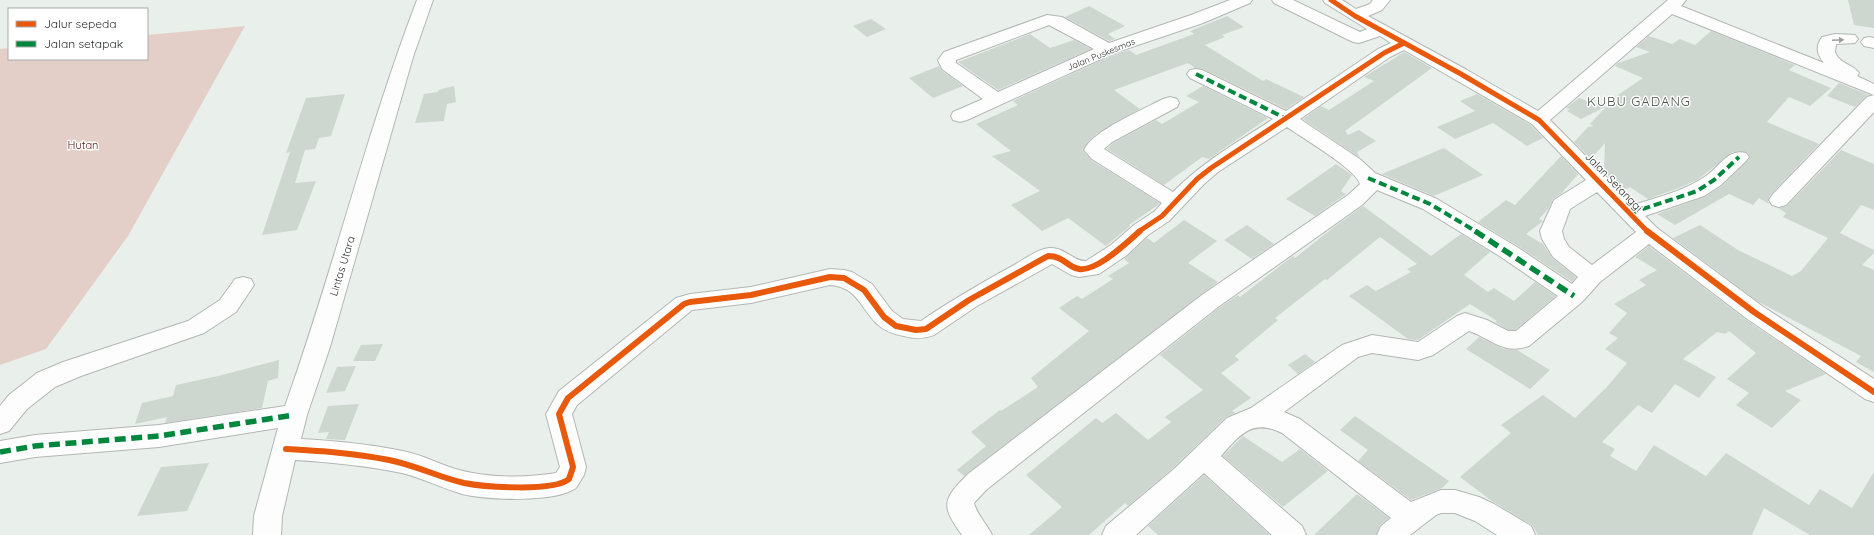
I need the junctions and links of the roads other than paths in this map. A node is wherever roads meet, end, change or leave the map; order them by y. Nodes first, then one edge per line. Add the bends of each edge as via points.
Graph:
1 (425, 0) edge
2 (1244, 0) edge
3 (1280, 0) edge
4 (1331, 0) edge
5 (1382, 0) edge
6 (1674, 3) edge
7 (1355, 16) junction
8 (1381, 30) junction
9 (1849, 39) dead end
10 (1404, 43) junction
11 (1108, 49) junction
12 (1196, 74) dead end
13 (1874, 82) edge
14 (1874, 90) edge
15 (997, 99) junction
16 (1874, 101) edge
17 (1170, 103) dead end
18 (960, 116) dead end
19 (1287, 119) junction
20 (1539, 120) junction
21 (1739, 157) dead end
22 (1368, 178) junction
23 (1600, 181) junction
24 (1779, 200) dead end
25 (1175, 202) junction
26 (1631, 213) junction
27 (1649, 233) junction
28 (1592, 276) junction
29 (243, 285) dead end
30 (1574, 296) junction
31 (1874, 392) edge
32 (294, 415) junction
33 (1259, 416) junction
34 (0, 424) edge
35 (286, 449) junction
36 (0, 452) edge
37 (1204, 457) junction
38 (1400, 526) edge
39 (1128, 532) edge
40 (267, 535) edge
41 (978, 535) edge
42 (1292, 535) edge
43 (1521, 535) edge

1 - 32 street, Lintas Utara via 404,57 318,347
2 - 11 street, Jalan Puskesmas
3 - 8 street via 1359,38
4 - 7 street, Jalan Setanggi
5 - 7 street via 1376,7
6 - 14 street
6 - 20 street
7 - 8 street, Jalan Setanggi
8 - 10 street, Jalan Setanggi
13 -> 9 street via 1841,69 1827,56 1828,41
10 - 19 street via 1384,53
10 - 20 street, Jalan Setanggi
11 - 15 street, Jalan Puskesmas
11 - 15 street via 1056,20 1047,20 950,56 947,60 948,65
12 - 19 street
15 - 18 street, Jalan Puskesmas
16 - 24 street
17 - 25 street via 1105,138 1094,150
19 - 22 street via 1354,164
19 - 25 street via 1196,179
20 - 23 street, Jalan Setanggi
21 - 26 street via 1714,180 1697,191
22 - 30 street via 1430,204 1509,252
22 - 41 street via 1370,185 1355,200 1210,301 977,482 960,500 964,516
23 - 26 street, Jalan Setanggi
23 - 28 street via 1561,205 1551,231 1561,252
25 - 35 street via 1162,216 1141,230 1119,250 1091,268 1079,269 1057,256 1048,256 969,300 926,329 896,326 884,317 864,290 844,278 830,276 751,295 684,304 568,398 559,414 573,467 571,475 564,482 553,486 463,482 402,462 346,452
26 - 27 street, Jalan Setanggi
27 - 28 street
27 - 31 street, Jalan Setanggi via 1754,312
28 - 30 street
29 - 34 street via 228,306 196,327 46,380 18,402
30 - 33 street via 1521,340 1504,340 1472,322 1465,322 1418,351 1372,344 1350,350
32 - 35 street, Lintas Utara
32 - 36 street via 159,436 35,446
33 - 37 street via 1236,424
33 - 38 street via 1278,419 1291,426
35 - 40 street, Lintas Utara via 268,516
37 - 39 street
37 - 42 street
38 - 43 street via 1434,503 1452,500 1470,504

